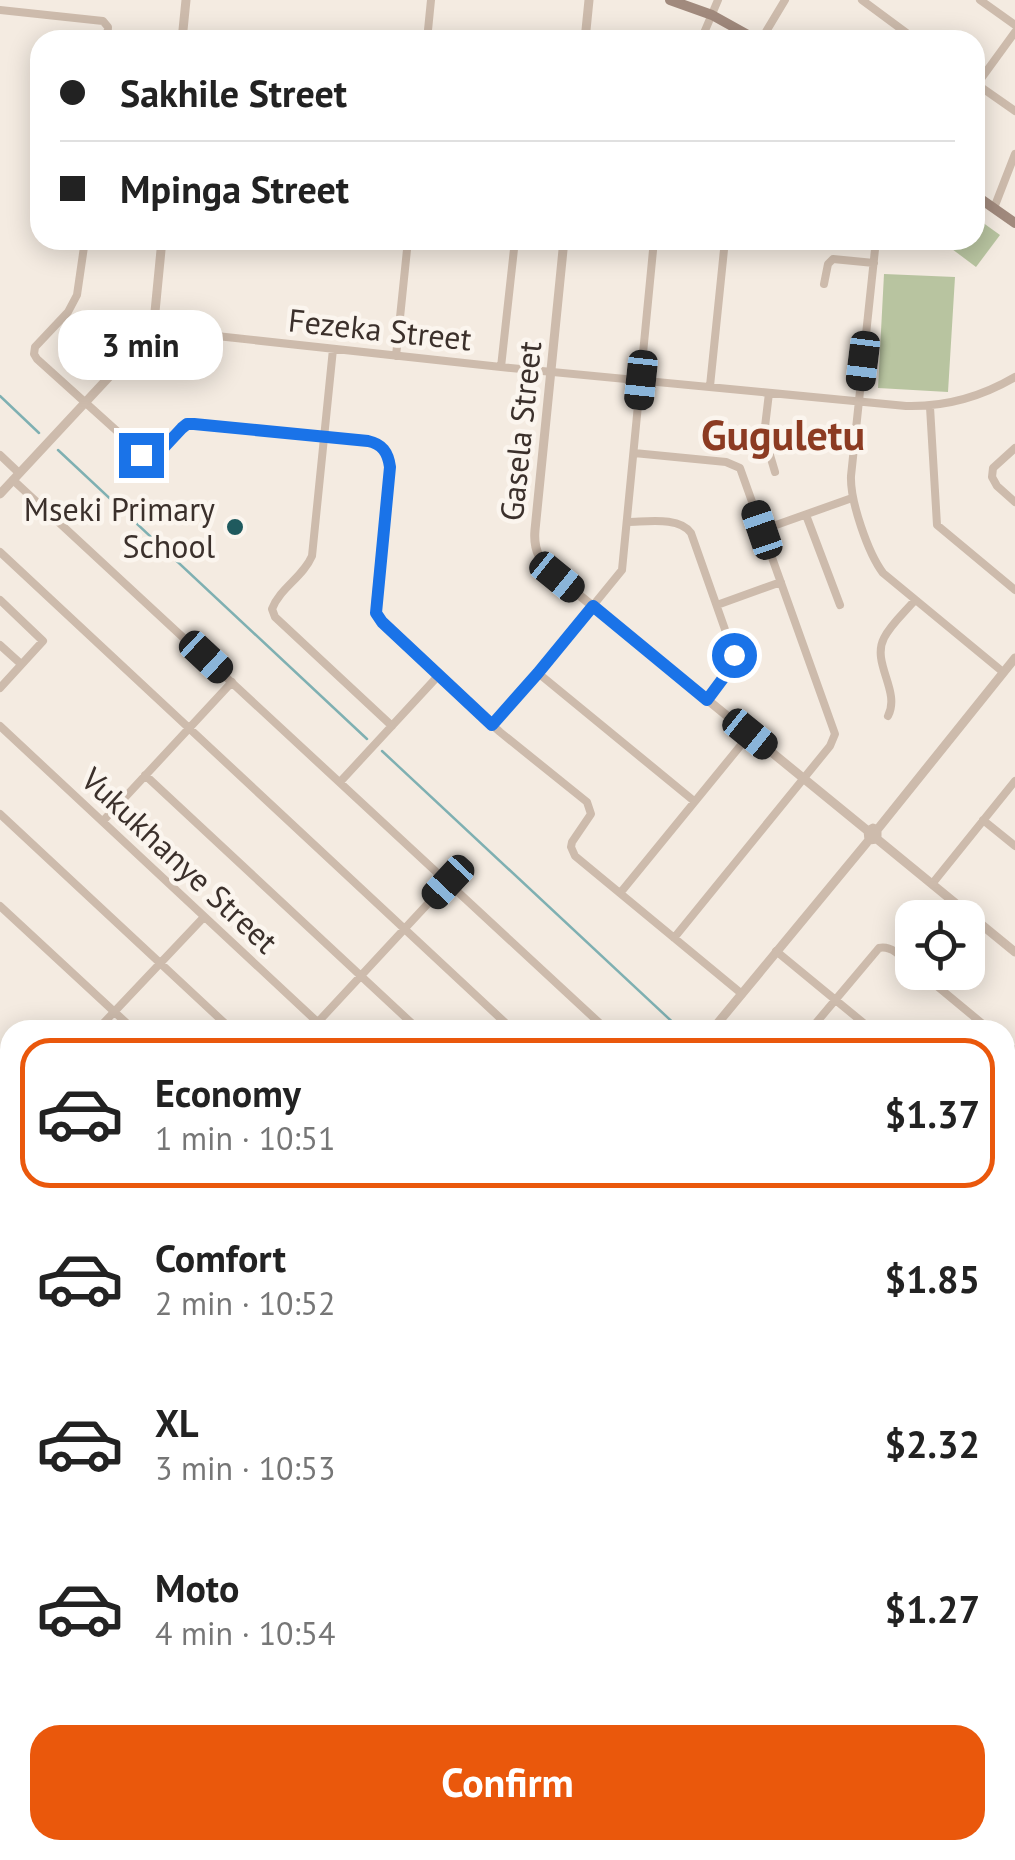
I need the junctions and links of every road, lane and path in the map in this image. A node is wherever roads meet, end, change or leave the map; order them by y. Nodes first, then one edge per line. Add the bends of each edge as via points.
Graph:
1 (186, 0) edge
2 (431, 0) edge
3 (589, 0) edge
4 (670, 0) edge
5 (718, 0) edge
6 (785, 0) edge
7 (862, 0) edge
8 (980, 0) edge
9 (0, 10) edge
10 (712, 15) junction
11 (1015, 28) edge
12 (108, 30) edge
13 (183, 30) edge
14 (428, 30) edge
15 (586, 30) edge
16 (705, 30) edge
17 (740, 30) edge
18 (766, 30) edge
19 (902, 30) edge
20 (985, 72) edge
21 (985, 91) edge
22 (1015, 111) edge
23 (1015, 154) edge
24 (985, 202) edge
25 (994, 208) junction
26 (1015, 223) edge
27 (84, 250) edge
28 (161, 250) edge
29 (407, 250) edge
30 (514, 250) edge
31 (563, 250) edge
32 (653, 250) edge
33 (724, 250) edge
34 (875, 250) edge
35 (874, 263) junction
36 (824, 284) dead end
37 (152, 330) junction
38 (332, 350) junction
39 (396, 356) junction
40 (501, 367) junction
41 (552, 371) junction
42 (1015, 377) edge
43 (641, 380) junction
44 (710, 386) junction
45 (769, 393) junction
46 (858, 401) junction
47 (84, 402) junction
48 (930, 407) junction
49 (324, 437) junction
50 (1015, 448) edge
51 (634, 453) junction
52 (0, 455) edge
53 (775, 472) dead end
54 (16, 476) junction
55 (0, 494) edge
56 (852, 498) junction
57 (1015, 502) edge
58 (806, 515) junction
59 (627, 522) junction
60 (762, 530) junction
61 (0, 552) edge
62 (781, 582) junction
63 (1015, 590) edge
64 (0, 600) edge
65 (915, 600) junction
66 (717, 605) junction
67 (840, 605) dead end
68 (593, 606) junction
69 (0, 644) edge
70 (1015, 658) edge
71 (22, 664) junction
72 (1003, 672) junction
73 (538, 673) junction
74 (438, 676) junction
75 (232, 682) junction
76 (0, 688) edge
77 (707, 700) junction
78 (888, 716) dead end
79 (492, 725) junction
80 (0, 726) edge
81 (392, 726) junction
82 (189, 728) junction
83 (750, 734) junction
84 (145, 775) junction
85 (804, 779) junction
86 (1015, 781) edge
87 (340, 782) junction
88 (694, 800) junction
89 (0, 814) edge
90 (984, 820) junction
91 (103, 821) junction
92 (873, 835) junction
93 (1015, 846) edge
94 (448, 882) junction
95 (932, 884) junction
96 (621, 892) junction
97 (0, 906) edge
98 (204, 917) junction
99 (404, 929) junction
100 (674, 938) junction
101 (776, 952) junction
102 (895, 952) edge
103 (1015, 952) edge
104 (161, 964) junction
105 (361, 976) junction
106 (942, 990) edge
107 (742, 994) junction
108 (836, 1000) junction
109 (114, 1012) junction
110 (106, 1020) edge
111 (123, 1020) edge
112 (221, 1020) edge
113 (316, 1020) edge
114 (320, 1020) edge
115 (408, 1020) edge
116 (502, 1020) edge
117 (596, 1020) edge
118 (720, 1020) edge
119 (819, 1020) edge
120 (860, 1020) edge
121 (978, 1020) edge

1 - 13 street
2 - 14 street
3 - 15 street
4 - 10 main road
5 - 10 street
6 - 18 street
7 - 19 street
8 - 11 street
9 - 12 street via 103,21
10 - 16 street
10 - 17 main road
11 - 20 street
21 - 22 street
23 - 25 street
24 - 25 main road
25 - 26 main road
27 - 47 street via 77,295 34,352
28 - 37 street
29 - 39 street
30 - 40 street
31 - 41 street, Gasela Street
32 - 43 street
33 - 44 street
34 - 35 street
35 - 36 street via 832,259
35 - 46 street
37 - 38 street, Fezeka Street
37 - 47 street
38 - 39 street, Fezeka Street
38 - 49 street
39 - 40 street, Fezeka Street
40 - 41 street, Fezeka Street
41 - 43 street, Fezeka Street
41 - 68 street, Gasela Street via 534,540 546,567
42 - 48 street, Fezeka Street via 981,395
43 - 44 street, Fezeka Street
43 - 51 street
44 - 45 street, Fezeka Street
45 - 46 street, Fezeka Street
45 - 53 street via 764,435
46 - 48 street, Fezeka Street
46 - 56 street
47 - 49 street via 148,459 190,424
47 - 54 street
48 - 63 street via 937,525
49 - 74 street via 372,442 386,452 376,613
49 - 81 street via 312,556 272,614
50 - 57 street via 992,477
51 - 59 street
51 - 60 street via 736,464
52 - 54 street
54 - 55 street
54 - 75 street
56 - 58 street
56 - 65 street via 879,569
58 - 60 street
58 - 67 street
59 - 66 street via 686,526
59 - 68 street via 622,570
60 - 62 street
61 - 82 street
62 - 66 street
62 - 85 street via 834,734
64 - 71 street via 43,641
65 - 72 street
65 - 78 street via 882,642
66 - 77 street via 734,660
68 - 73 street
68 - 77 street, Gasela Street
69 - 71 street
70 - 72 street
71 - 76 street
72 - 92 street
73 - 79 street
73 - 88 street
74 - 79 street
74 - 81 street
75 - 82 street
75 - 87 street
77 - 83 street, Gasela Street
79 - 96 street via 587,802 591,814 572,852
80 - 91 street, Vukukhanye Street
81 - 87 street
82 - 84 street
82 - 99 street
83 - 85 street, Gasela Street
83 - 88 street
84 - 91 street
84 - 105 street
85 - 92 street, Gasela Street
85 - 100 street
86 - 90 street
87 - 94 street
88 - 96 street
89 - 104 street
90 - 93 street
90 - 95 street
91 - 98 street, Vukukhanye Street
92 - 95 street, Gasela Street
92 - 101 street
94 - 99 street
94 - 117 street
95 - 103 street, Gasela Street
96 - 100 street
97 - 109 street
98 - 104 street
98 - 113 street, Vukukhanye Street
99 - 105 street
99 - 116 street
100 - 107 street
101 - 107 street
101 - 108 street
102 - 108 street via 879,948
104 - 109 street
104 - 112 street
105 - 114 street
105 - 115 street
106 - 121 street
107 - 118 street
108 - 119 street
108 - 120 street
109 - 110 street
109 - 111 street

